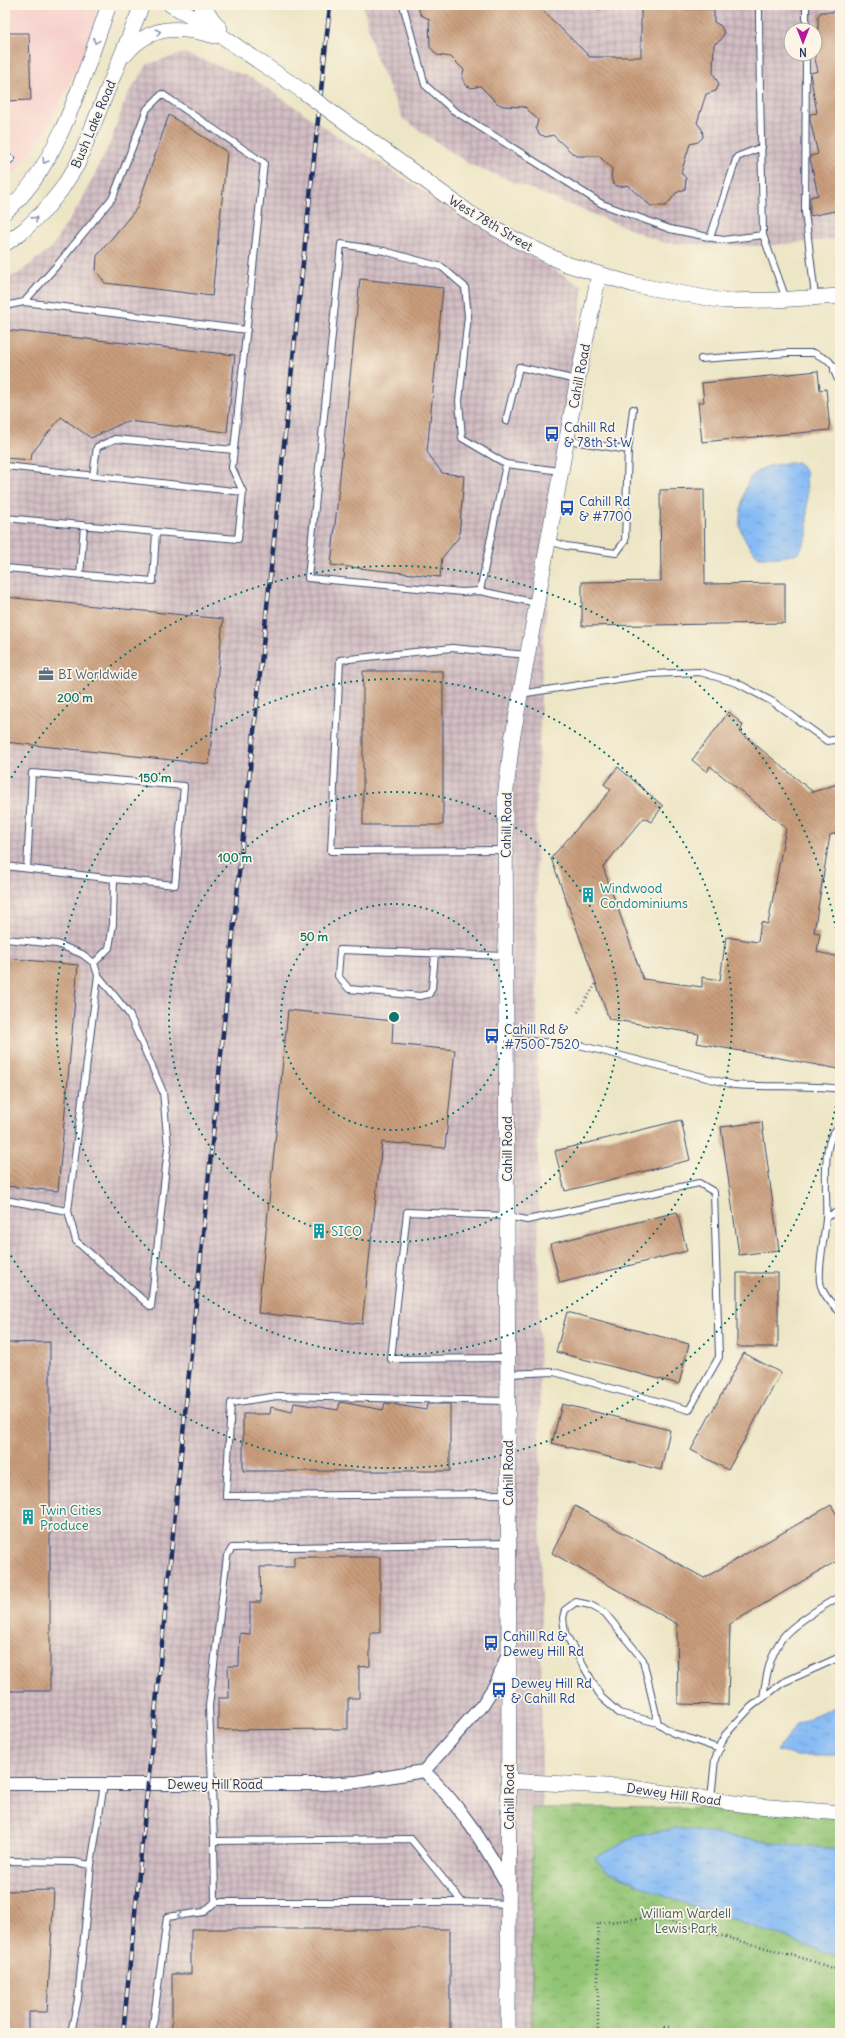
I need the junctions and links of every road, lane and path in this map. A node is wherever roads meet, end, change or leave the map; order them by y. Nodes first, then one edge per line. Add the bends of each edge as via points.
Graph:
1 (109, 5) edge
2 (142, 5) edge
3 (171, 5) edge
4 (201, 5) edge
5 (403, 5) edge
6 (759, 5) edge
7 (806, 5) edge
8 (806, 22) edge
9 (228, 40) junction
10 (806, 62) edge
11 (118, 64) junction
12 (762, 147) junction
13 (11, 159) dead end
14 (5, 164) edge
15 (5, 212) edge
16 (763, 236) junction
17 (710, 238) junction
18 (5, 244) edge
19 (599, 274) junction
20 (840, 283) edge
21 (820, 296) junction
22 (840, 296) edge
23 (786, 299) junction
24 (24, 302) junction
25 (5, 306) edge
26 (247, 330) junction
27 (701, 359) dead end
28 (838, 374) edge
29 (577, 380) junction
30 (633, 409) dead end
31 (506, 420) dead end
32 (567, 440) junction
33 (234, 450) junction
34 (628, 450) junction
35 (506, 464) junction
36 (5, 466) edge
37 (562, 471) junction
38 (93, 476) junction
39 (243, 492) junction
40 (5, 518) edge
41 (84, 525) junction
42 (156, 532) junction
43 (549, 540) junction
44 (5, 568) edge
45 (80, 574) junction
46 (480, 591) junction
47 (537, 603) junction
48 (527, 655) junction
49 (520, 694) junction
50 (840, 739) edge
51 (505, 850) junction
52 (5, 866) edge
53 (27, 868) junction
54 (114, 878) junction
55 (5, 939) edge
56 (435, 954) junction
57 (506, 956) junction
58 (94, 963) junction
59 (98, 975) junction
60 (596, 984) dead end
61 (578, 1012) dead end
62 (506, 1039) junction
63 (840, 1089) edge
64 (840, 1127) edge
65 (5, 1200) edge
66 (68, 1211) junction
67 (840, 1211) edge
68 (507, 1216) junction
69 (826, 1217) junction
70 (840, 1312) edge
71 (508, 1358) junction
72 (508, 1374) junction
73 (508, 1401) junction
74 (508, 1494) junction
75 (509, 1543) junction
76 (840, 1596) edge
77 (509, 1651) junction
78 (840, 1657) edge
79 (763, 1698) junction
80 (658, 1723) junction
81 (720, 1749) junction
82 (424, 1771) junction
83 (508, 1781) junction
84 (5, 1784) edge
85 (104, 1784) junction
86 (213, 1784) junction
87 (711, 1799) junction
88 (840, 1813) edge
89 (214, 1841) junction
90 (5, 1861) edge
91 (90, 1865) junction
92 (509, 1889) junction
93 (215, 1902) junction
94 (462, 1902) junction
95 (509, 1904) junction
96 (840, 1972) edge
97 (664, 2027) dead end
98 (71, 2033) edge
99 (152, 2033) edge
100 (508, 2033) edge
101 (598, 2033) edge
102 (669, 2033) edge

1 -> 15 street, Bush Lake Road via 62,132 30,185
2 - 11 street, Bush Lake Road
3 - 9 street, West 78th Street
4 - 9 street
5 - 17 lane via 425,86 453,110 602,204 670,229
6 - 12 lane via 759,113
7 - 8 lane
11 -> 9 street via 134,43 148,34 157,32 175,29 196,31
9 - 19 street, West 78th Street, bridge via 341,118 471,214 540,252
10 - 21 lane via 805,212
18 -> 11 street, Bush Lake Road via 45,210 77,165
12 - 16 lane
12 - 17 lane via 738,157
13 - 14 lane
16 - 17 lane via 723,240
16 - 23 lane
19 - 23 street, West 78th Street via 636,285 724,301
19 - 29 street, Cahill Road
20 - 21 street
21 - 22 street, West 78th Street
21 - 23 street, West 78th Street
24 - 25 lane
24 - 26 lane
24 - 26 lane via 113,197 147,109 162,94 264,163
26 - 33 lane
27 - 28 lane via 814,353 828,360
29 - 31 lane via 519,367
29 - 32 street, Cahill Road
30 - 34 lane
32 - 34 lane
32 - 37 street, Cahill Road
33 - 38 lane via 115,439 97,447
33 - 39 lane via 232,468
34 - 43 lane via 626,541 616,553 566,546
35 - 37 lane
35 - 46 lane
35 - 46 lane via 462,438 459,401 468,316 464,287 442,267 341,244 308,578 462,592
36 - 38 lane
37 - 43 street, Cahill Road
38 - 39 lane
39 - 42 lane via 238,539
40 - 41 lane
41 - 42 lane
41 - 45 lane
42 - 45 lane via 153,581
43 - 47 street, Cahill Road
44 - 45 lane
46 - 47 lane
47 - 48 street, Cahill Road
48 - 49 street, Cahill Road
48 - 51 lane via 452,648 340,660 331,851
49 - 50 lane via 651,674 700,672 737,683 773,702 827,740
49 - 51 street, Cahill Road via 505,798
51 - 57 street, Cahill Road
52 - 53 lane
53 - 54 lane
53 - 54 lane via 32,773 184,786 175,885
54 - 58 lane via 113,924 108,948
55 - 58 lane via 57,944 82,954
56 - 56 lane via 340,950 338,976 349,989 420,996 428,994 432,988
56 - 57 lane
57 - 62 street, Cahill Road
58 - 59 lane
59 - 66 lane
59 - 66 lane via 129,1014 163,1092 168,1147 151,1307 76,1241
60 - 61 path
62 - 63 lane via 579,1044 734,1085 820,1086
62 - 68 street, Cahill Road
64 - 69 lane via 836,1129 829,1143 825,1179
65 - 66 lane
67 - 69 lane
68 - 71 street, Cahill Road
68 - 71 lane via 407,1212 391,1358
68 - 72 lane via 527,1220 699,1183 714,1192 719,1357 689,1410 554,1372
69 - 70 lane via 820,1282 828,1299
71 - 72 street, Cahill Road
72 - 73 street, Cahill Road
73 - 74 street, Cahill Road
73 - 74 lane via 278,1396 230,1403 226,1496
74 - 75 street, Cahill Road
75 - 77 street, Cahill Road
75 - 86 lane via 232,1548 227,1556 209,1706
76 - 79 lane via 814,1612 781,1639 768,1667
77 - 82 street via 497,1682 483,1704
77 - 83 street, Cahill Road
78 - 79 lane via 782,1683
79 - 81 lane via 725,1735
80 - 80 lane via 619,1713 601,1697 565,1633 565,1610 576,1602 590,1605 605,1613 629,1642 643,1660
80 - 81 lane via 673,1733
81 - 87 lane via 715,1759
82 - 86 street, Dewey Hill Road via 358,1782
82 - 92 street via 478,1833
83 - 87 street, Dewey Hill Road via 626,1787
83 - 92 street, Cahill Road
84 - 85 street, Dewey Hill Road
85 - 86 street, Dewey Hill Road
85 - 91 lane
86 - 89 lane
87 - 88 street, Dewey Hill Road via 747,1806
89 - 93 lane
89 - 94 lane via 411,1839
90 - 91 lane via 74,1862
91 - 98 lane via 78,1999
92 - 95 street, Cahill Road
93 - 94 lane
93 -> 99 lane via 204,1912 167,1917
94 - 95 lane
95 - 100 street, Cahill Road
96 - 101 path via 809,1960 672,1922 645,1918 598,1923
97 - 102 path via 670,2027

